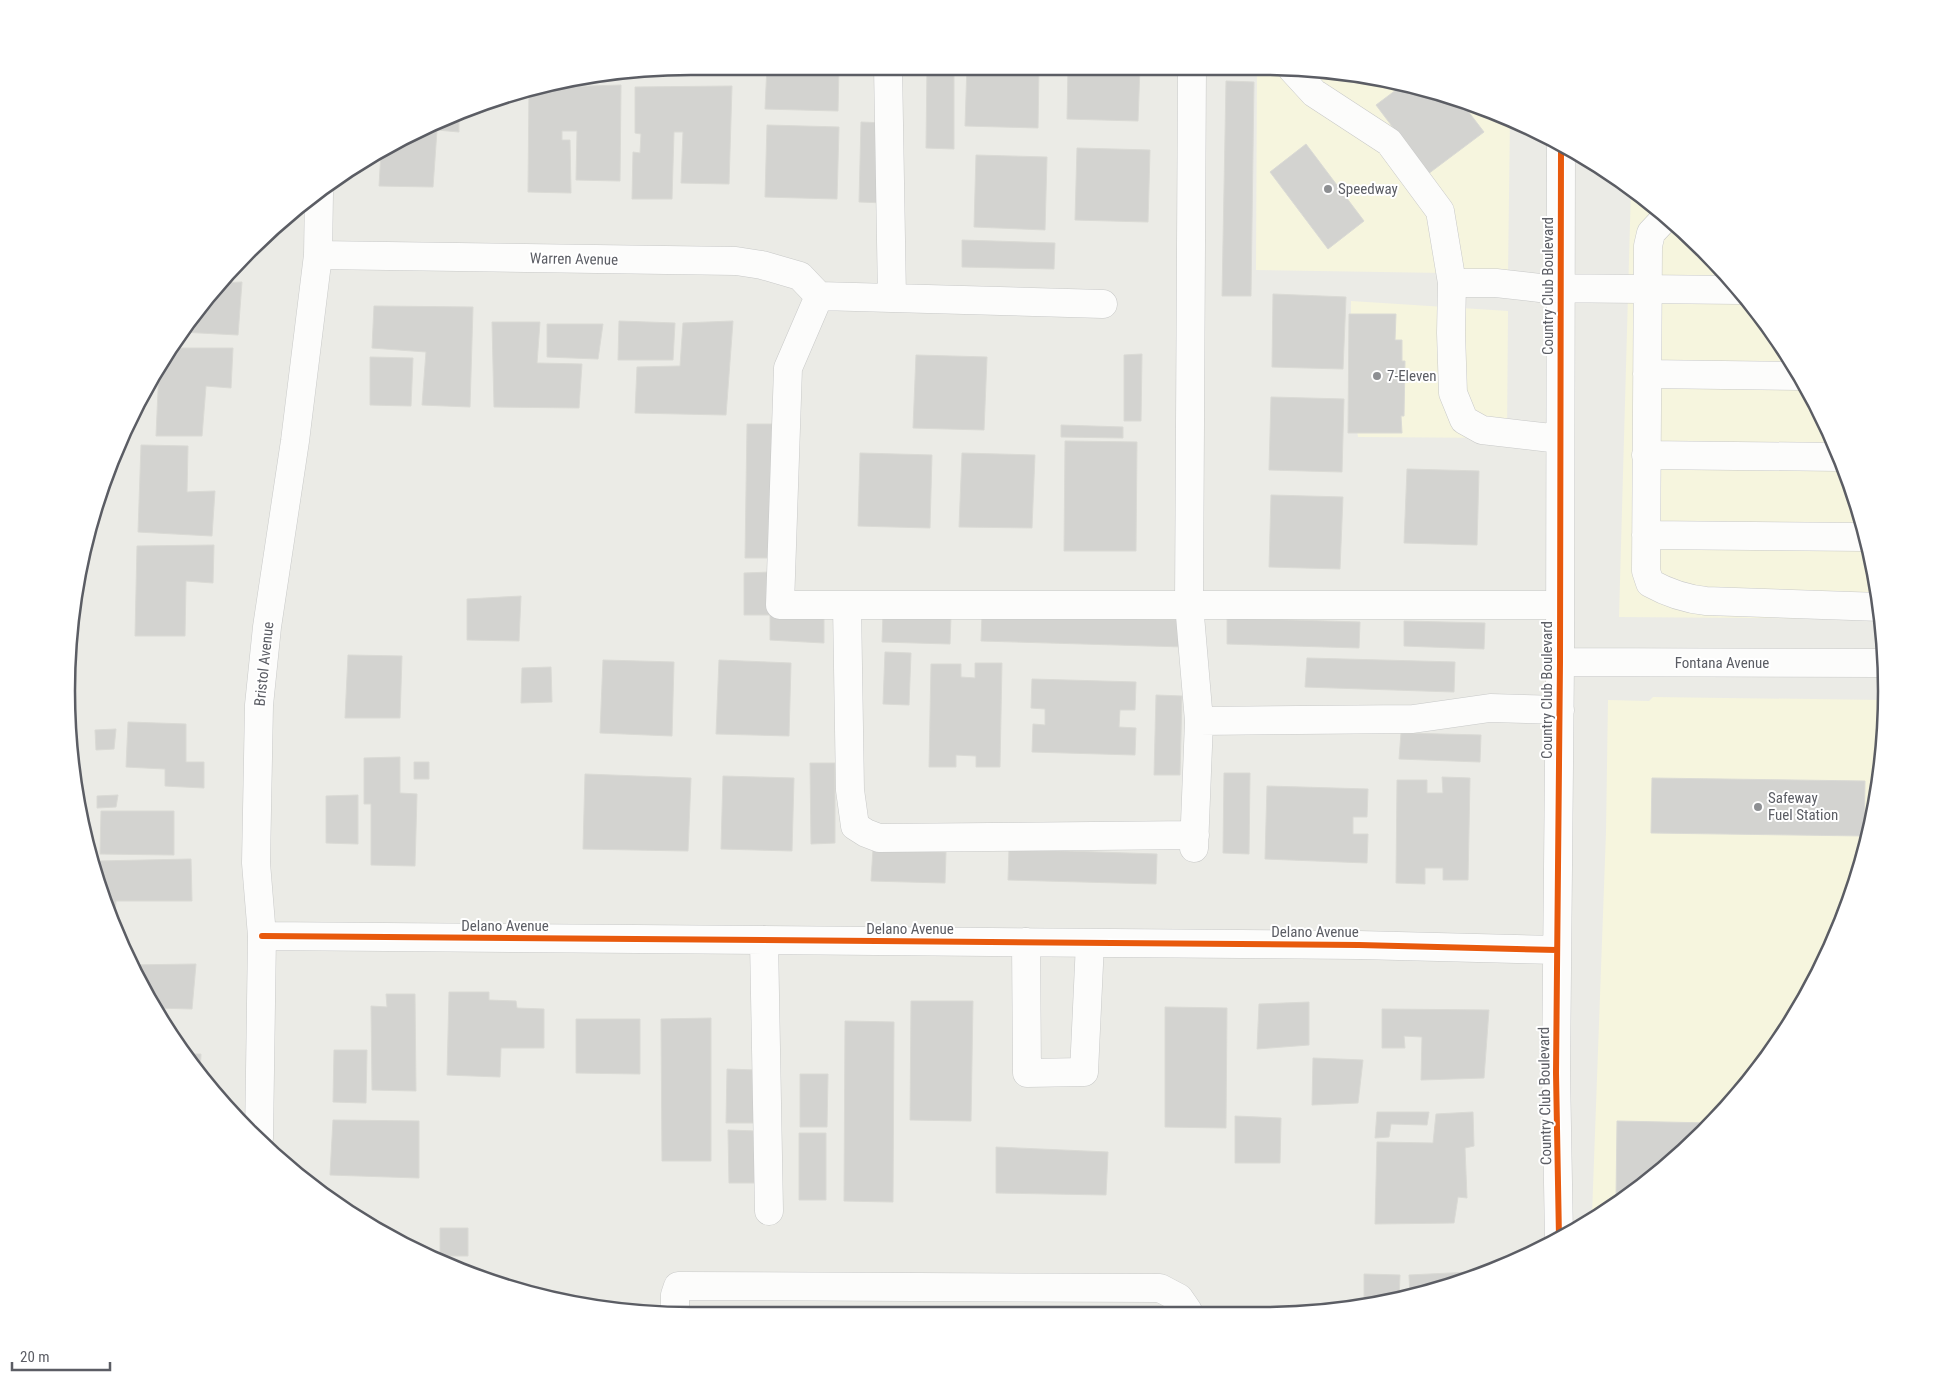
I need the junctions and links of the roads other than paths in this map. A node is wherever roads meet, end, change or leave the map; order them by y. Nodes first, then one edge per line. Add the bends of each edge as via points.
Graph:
1 (888, 75) edge
2 (1192, 75) edge
3 (1298, 76) edge
4 (1561, 153) edge
5 (320, 199) edge
6 (1661, 222) edge
7 (318, 255) junction
8 (1452, 283) junction
9 (1561, 289) junction
10 (1648, 290) junction
11 (1729, 290) edge
12 (819, 296) junction
13 (892, 298) junction
14 (1103, 304) dead end
15 (1647, 374) junction
16 (1791, 376) edge
17 (1560, 439) junction
18 (1646, 455) junction
19 (1832, 457) edge
20 (1646, 535) junction
21 (1858, 537) edge
22 (1189, 604) junction
23 (847, 605) junction
24 (1560, 605) junction
25 (1872, 607) edge
26 (1560, 662) junction
27 (1877, 663) edge
28 (1560, 710) junction
29 (1199, 721) junction
30 (262, 936) junction
31 (764, 940) junction
32 (1026, 942) junction
33 (1090, 943) junction
34 (1557, 950) junction
35 (259, 1131) edge
36 (769, 1211) dead end
37 (1563, 1228) edge
38 (675, 1307) edge
39 (1185, 1307) edge

1 - 13 street
2 - 22 street
3 - 8 street via 1314,93 1389,142 1440,211
4 - 9 street, Country Club Boulevard
5 - 7 street, Bristol Avenue
6 - 10 street via 1651,233 1648,246
7 - 12 street, Warren Avenue via 736,262 762,265 800,276
7 - 30 street, Bristol Avenue via 259,705 256,864
8 - 9 street
8 - 17 street via 1453,393 1464,420 1482,430
9 - 10 street
9 - 17 street, Country Club Boulevard
10 - 11 street
10 - 15 street
12 - 13 street
12 - 23 street via 788,368 780,606
13 - 14 street
15 - 16 street
15 - 18 street
17 - 24 street, Country Club Boulevard
18 - 19 street
18 - 20 street
20 - 21 street
20 - 25 street via 1646,572 1650,583 1687,599
22 - 23 street
22 - 24 street
22 - 29 street
23 - 29 street via 850,790 855,826 879,838 1194,841
24 - 26 street, Country Club Boulevard
26 - 27 street, Fontana Avenue
26 - 28 street, Country Club Boulevard
28 - 29 street via 1490,708 1413,719
28 - 34 street, Country Club Boulevard
30 - 31 street, Delano Avenue
30 - 35 street, Bristol Avenue
31 - 32 street, Delano Avenue
31 - 36 street
32 - 33 street, Delano Avenue
32 - 33 street via 1027,1073 1084,1072
33 - 34 street, Delano Avenue
34 - 37 street, Country Club Boulevard via 1556,1073
38 - 39 street via 678,1286 1160,1288 1179,1298

